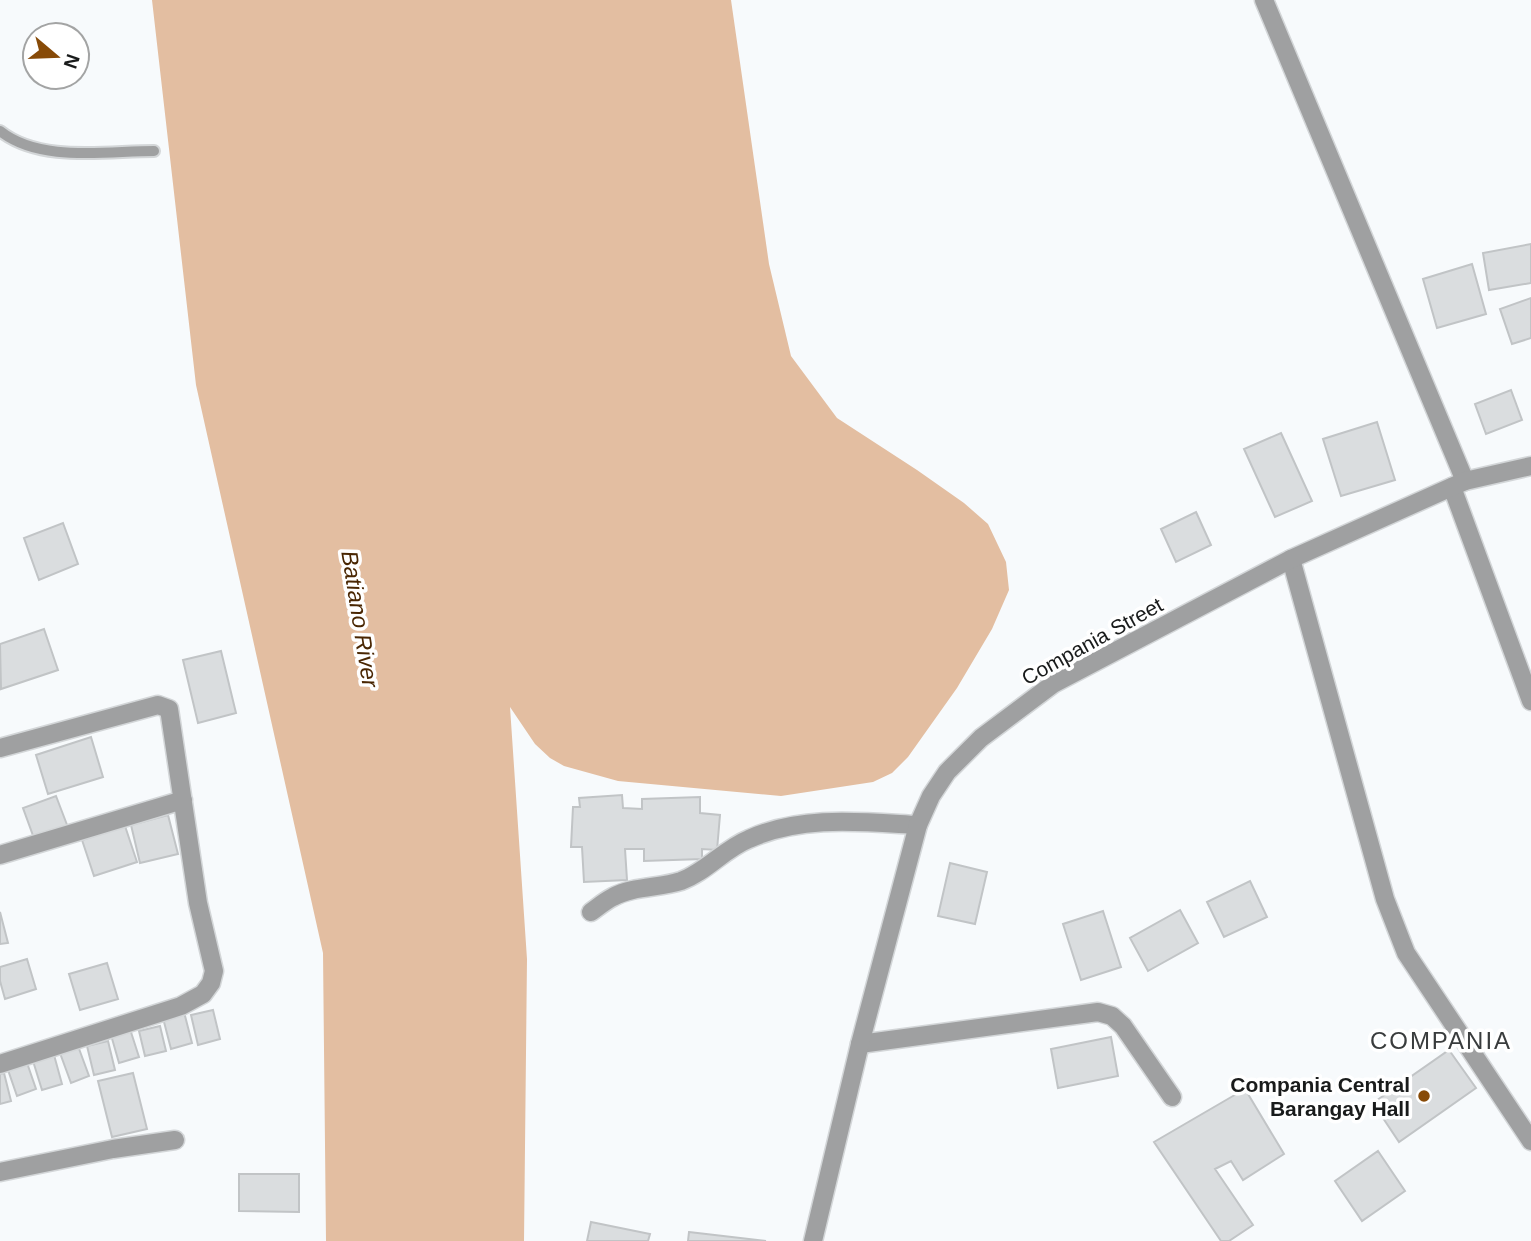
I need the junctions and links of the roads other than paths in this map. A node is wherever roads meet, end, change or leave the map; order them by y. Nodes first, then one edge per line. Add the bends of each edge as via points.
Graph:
1 (1264, 0) edge
2 (0, 131) edge
3 (155, 151) dead end
4 (1531, 466) edge
5 (1458, 484) junction
6 (1291, 559) junction
7 (1531, 701) edge
8 (0, 748) edge
9 (183, 800) junction
10 (918, 825) junction
11 (0, 855) edge
12 (591, 912) dead end
13 (860, 1044) junction
14 (0, 1064) edge
15 (1172, 1097) dead end
16 (175, 1140) dead end
17 (1531, 1141) edge
18 (0, 1172) edge
19 (813, 1241) edge

1 - 5 street
2 - 3 lane via 14,142 47,152
4 - 5 street, Compania Street
5 - 6 street, Compania Street
5 - 7 street
6 - 10 street, Compania Street via 1053,684 981,738 947,772
6 - 17 street via 1385,899 1406,953
8 - 9 street via 163,706 171,715
9 - 11 street
9 - 14 street via 198,903 214,971 211,983 181,1006
10 - 12 street via 836,821 774,831 729,849 681,881 615,896
10 - 13 street, Compania Street
13 - 15 street via 1097,1012 1112,1016 1123,1026
13 - 19 street, Compania Street
16 - 18 street

